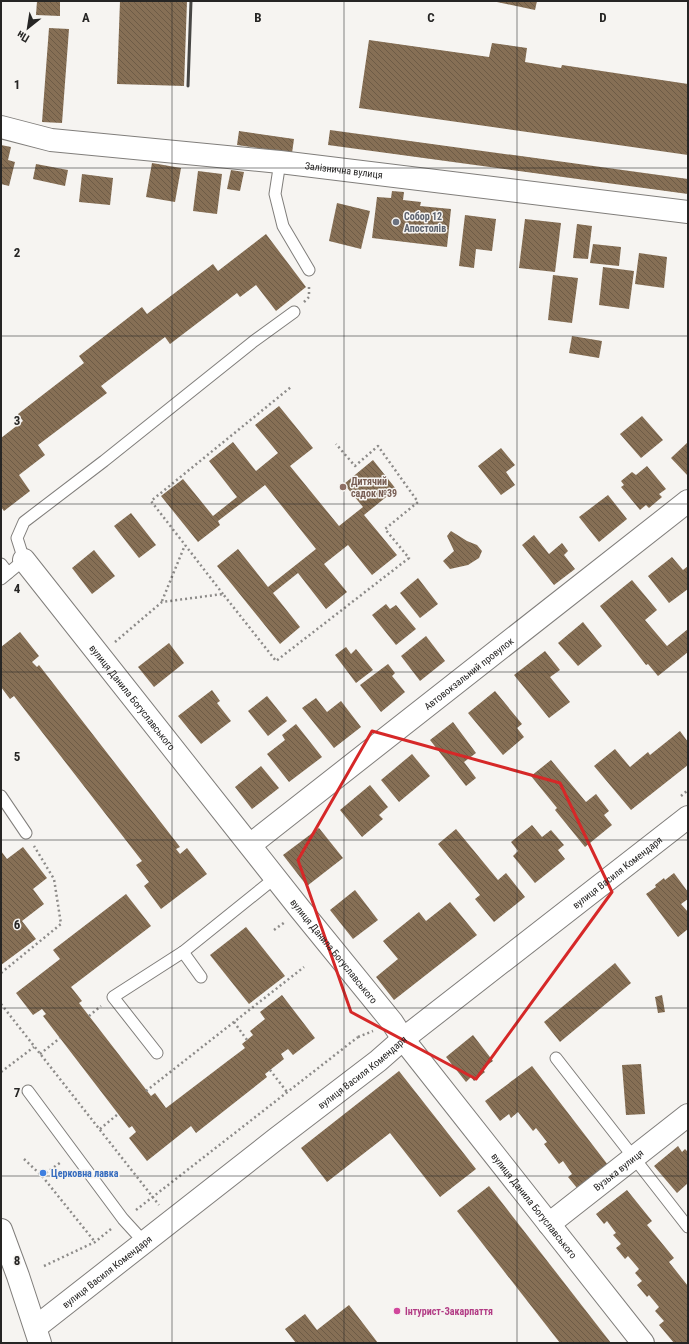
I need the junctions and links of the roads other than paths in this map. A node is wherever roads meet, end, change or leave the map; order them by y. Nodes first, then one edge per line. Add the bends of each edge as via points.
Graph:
1 (1, 127) edge
2 (280, 162) junction
3 (688, 212) edge
4 (309, 270) road end
5 (294, 312) road end
6 (688, 501) edge
7 (1, 564) edge
8 (11, 571) edge
9 (1, 796) edge
10 (688, 817) edge
11 (26, 833) road end
12 (250, 845) junction
13 (275, 878) junction
14 (183, 952) junction
15 (201, 977) dead end
16 (403, 1039) junction
17 (157, 1052) dead end
18 (556, 1058) dead end
19 (28, 1091) dead end
20 (688, 1115) edge
21 (634, 1157) junction
22 (549, 1224) junction
23 (688, 1227) edge
24 (1, 1230) edge
25 (144, 1242) junction
26 (38, 1335) edge
27 (643, 1343) edge

1 - 2 street, Залізнична вулиця via 51,140
2 - 3 street, Залізнична вулиця
2 - 4 lane via 275,194 283,226
5 - 8 lane via 24,522 17,538
6 - 12 street, Автовокзальний провулок
7 - 8 lane
8 - 12 street, вулиця Данила Богуславського via 99,654
9 - 11 lane
10 - 16 street, вулиця Василя Комендаря
12 - 13 street, вулиця Данила Богуславського
13 - 14 lane
13 - 16 street, вулиця Данила Богуславського
14 - 15 lane
14 - 17 lane via 113,997
16 - 22 street, вулиця Данила Богуславського
16 - 25 street, вулиця Василя Комендаря
18 - 21 lane
19 - 25 lane
20 - 21 street, Вузька вулиця
21 - 22 street, Вузька вулиця
21 - 23 lane
22 - 27 street, вулиця Данила Богуславського
24 - 26 street
25 - 26 street, вулиця Василя Комендаря

